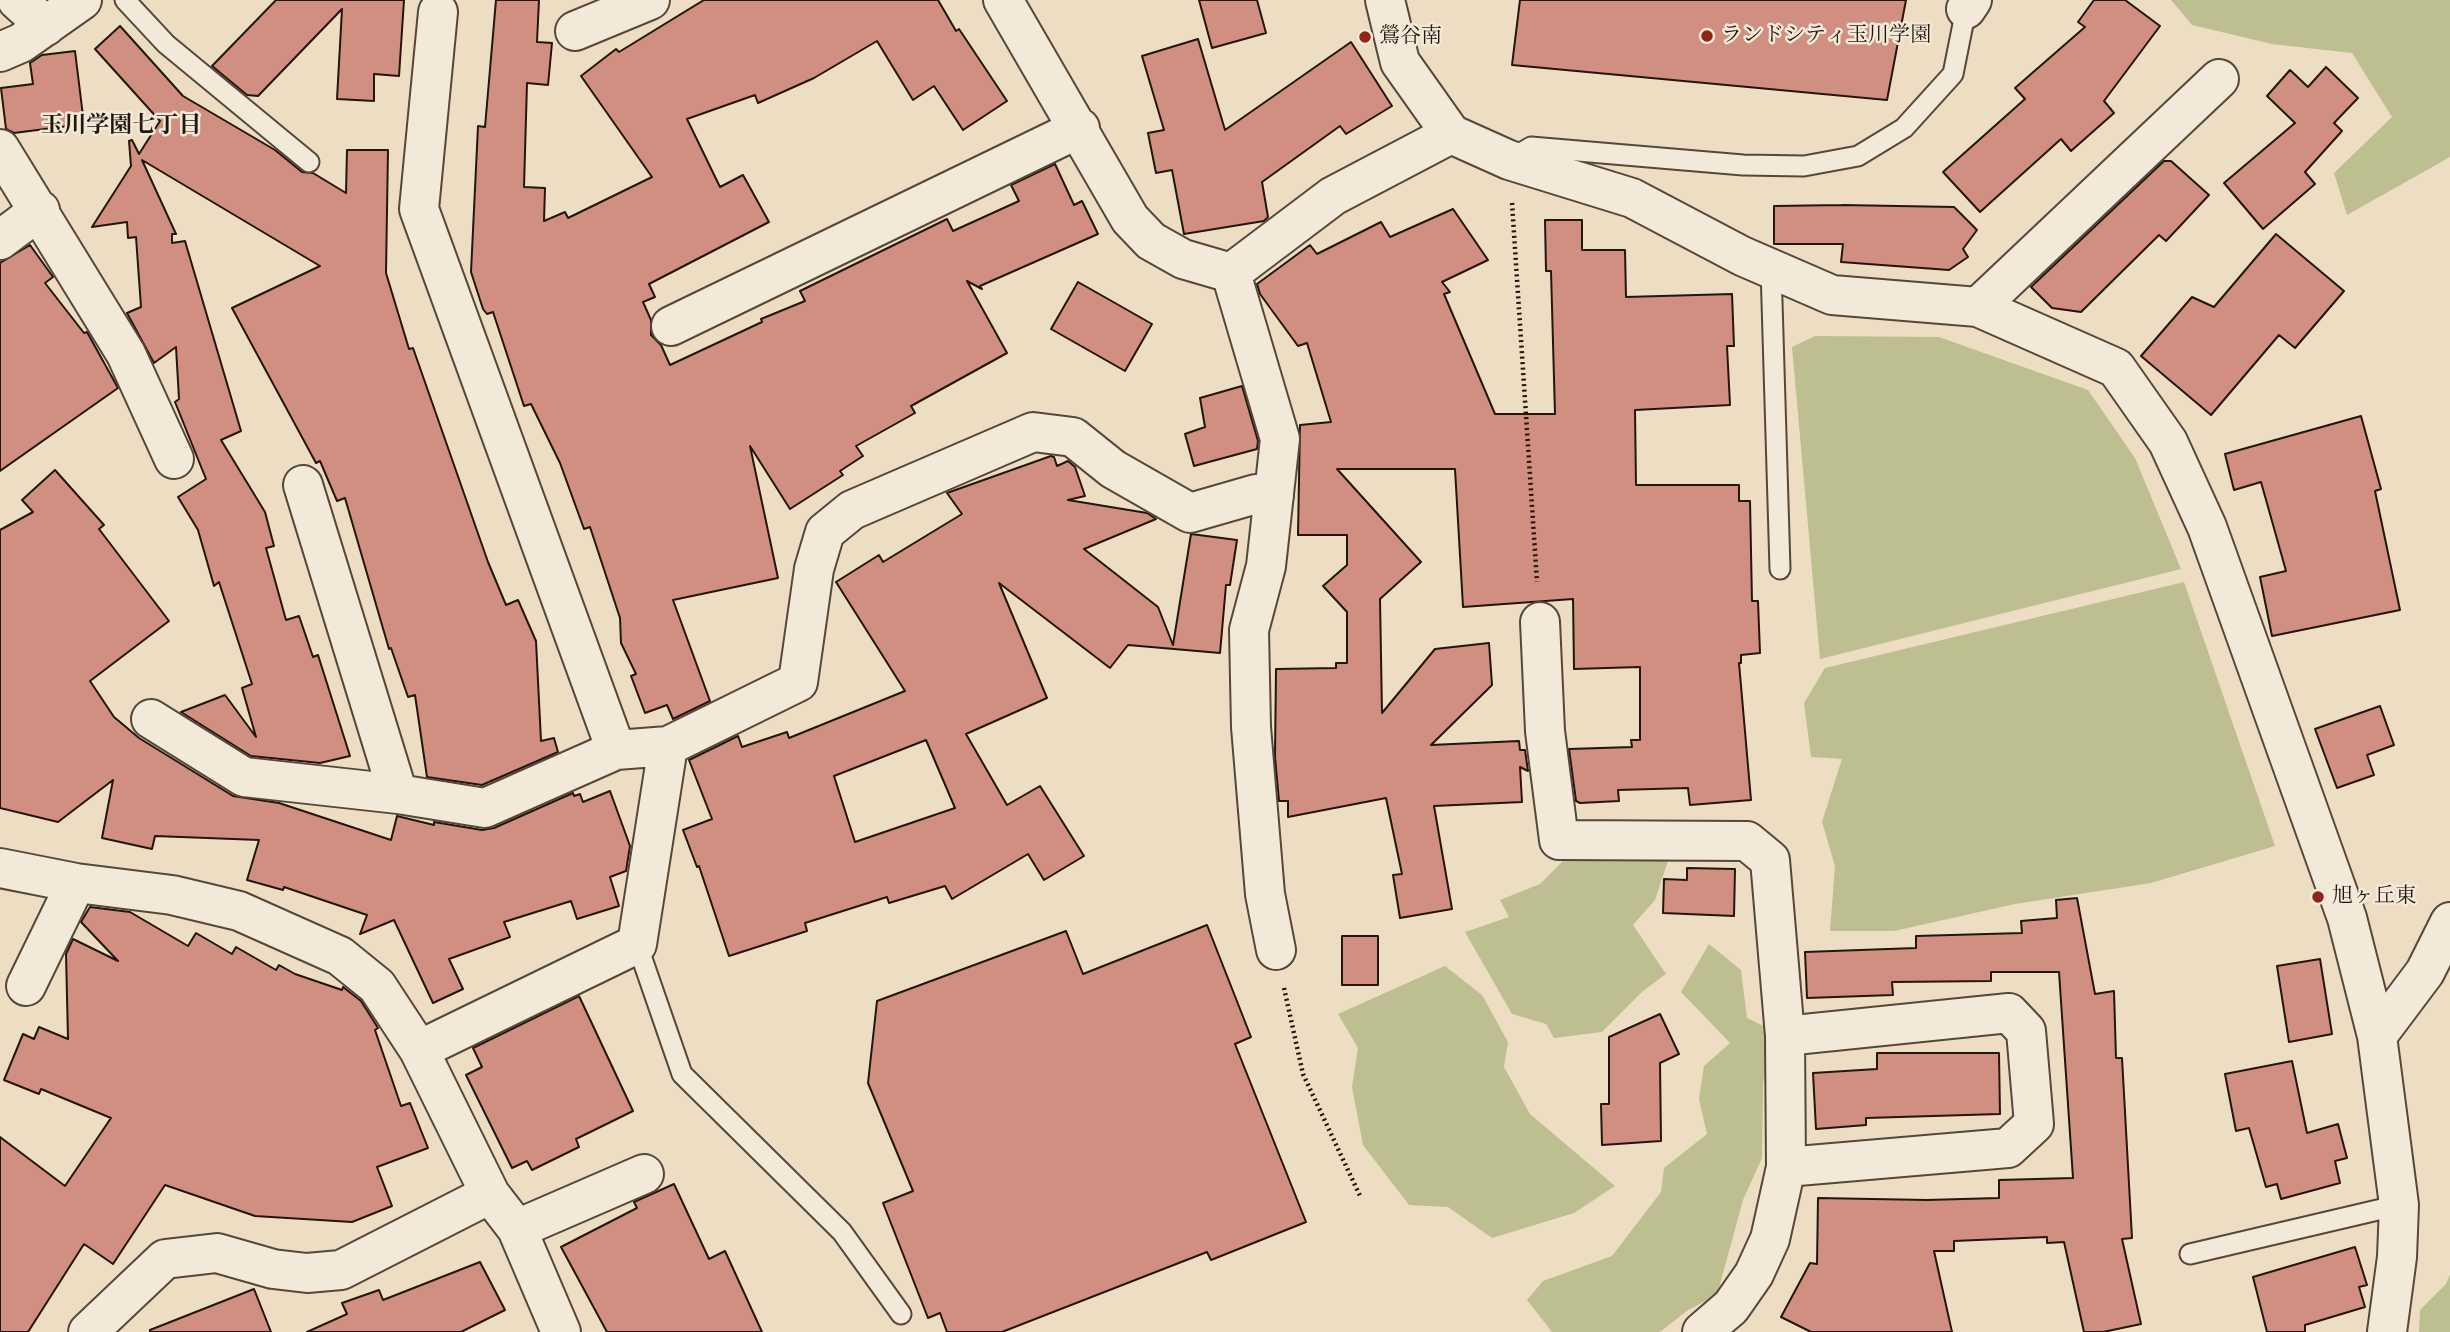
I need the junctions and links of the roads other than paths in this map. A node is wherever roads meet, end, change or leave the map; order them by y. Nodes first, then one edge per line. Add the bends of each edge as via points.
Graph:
1 (17, 0) edge
2 (82, 0) edge
3 (125, 0) edge
4 (650, 0) edge
5 (1003, 0) edge
6 (1385, 0) edge
7 (1969, 5) edge
8 (438, 12) dead end
9 (46, 26) junction
10 (575, 31) dead end
11 (0, 52) edge
12 (2219, 79) dead end
13 (1080, 128) junction
14 (1451, 134) junction
15 (0, 149) edge
16 (1509, 160) junction
17 (309, 162) dead end
18 (40, 210) junction
19 (0, 240) edge
20 (1771, 268) junction
21 (1231, 273) junction
22 (1978, 307) junction
23 (671, 326) dead end
24 (174, 459) dead end
25 (303, 485) dead end
26 (1273, 496) junction
27 (1780, 569) dead end
28 (1540, 622) road end
29 (151, 719) dead end
30 (667, 746) junction
31 (616, 750) junction
32 (398, 794) junction
33 (0, 867) edge
34 (76, 883) junction
35 (2450, 922) edge
36 (637, 944) junction
37 (1276, 950) road end
38 (26, 986) dead end
39 (1785, 1037) junction
40 (2377, 1037) junction
41 (419, 1050) junction
42 (1786, 1167) junction
43 (644, 1174) dead end
44 (489, 1194) junction
45 (2399, 1205) junction
46 (517, 1229) junction
47 (2190, 1254) dead end
48 (901, 1314) dead end
49 (88, 1332) edge
50 (561, 1332) edge
51 (1702, 1332) edge
52 (2387, 1332) edge

1 - 9 street
2 - 9 street
3 - 17 lane via 166,44
4 - 10 street
5 - 13 street
6 - 14 street via 1400,62
7 - 16 lane via 1953,74 1904,128 1858,156 1804,166 1531,147
8 - 31 street via 419,209
9 - 11 street
12 - 22 street
13 - 21 street via 1130,219 1151,241 1183,260
13 - 23 street
14 - 16 street
14 - 21 street via 1333,196
15 - 18 street
16 - 20 street via 1632,198
18 - 19 street
18 - 24 street via 126,354
20 - 22 street via 1832,295
20 - 27 lane
21 - 26 street via 1280,439
22 - 40 street via 2116,368 2168,442 2207,527 2347,918
25 - 32 street
26 - 30 street via 1255,494 1190,513 1113,469 1073,437 1033,432 852,510 825,533 814,569 798,682
26 - 37 street via 1266,566 1249,630 1251,727 1265,894
28 - 39 street via 1545,731 1559,840 1747,841 1770,860
29 - 32 street via 244,777
30 - 31 street
30 - 36 street
31 - 32 street via 485,808
33 - 34 street
34 - 38 street
34 - 41 street via 212,904 297,934 340,956 377,986
35 - 40 street via 2425,972
36 - 41 street
36 - 48 lane via 682,1074 842,1232
39 - 42 street
39 - 42 street via 2009,1013 2026,1031 2034,1124 2008,1148
40 - 45 street
41 - 44 street
42 - 51 street via 1770,1239 1754,1274 1731,1307
43 - 46 street
44 - 46 street
44 - 49 street via 341,1270 272,1269 217,1253 165,1259
45 - 47 lane
45 - 52 street
46 - 50 street

